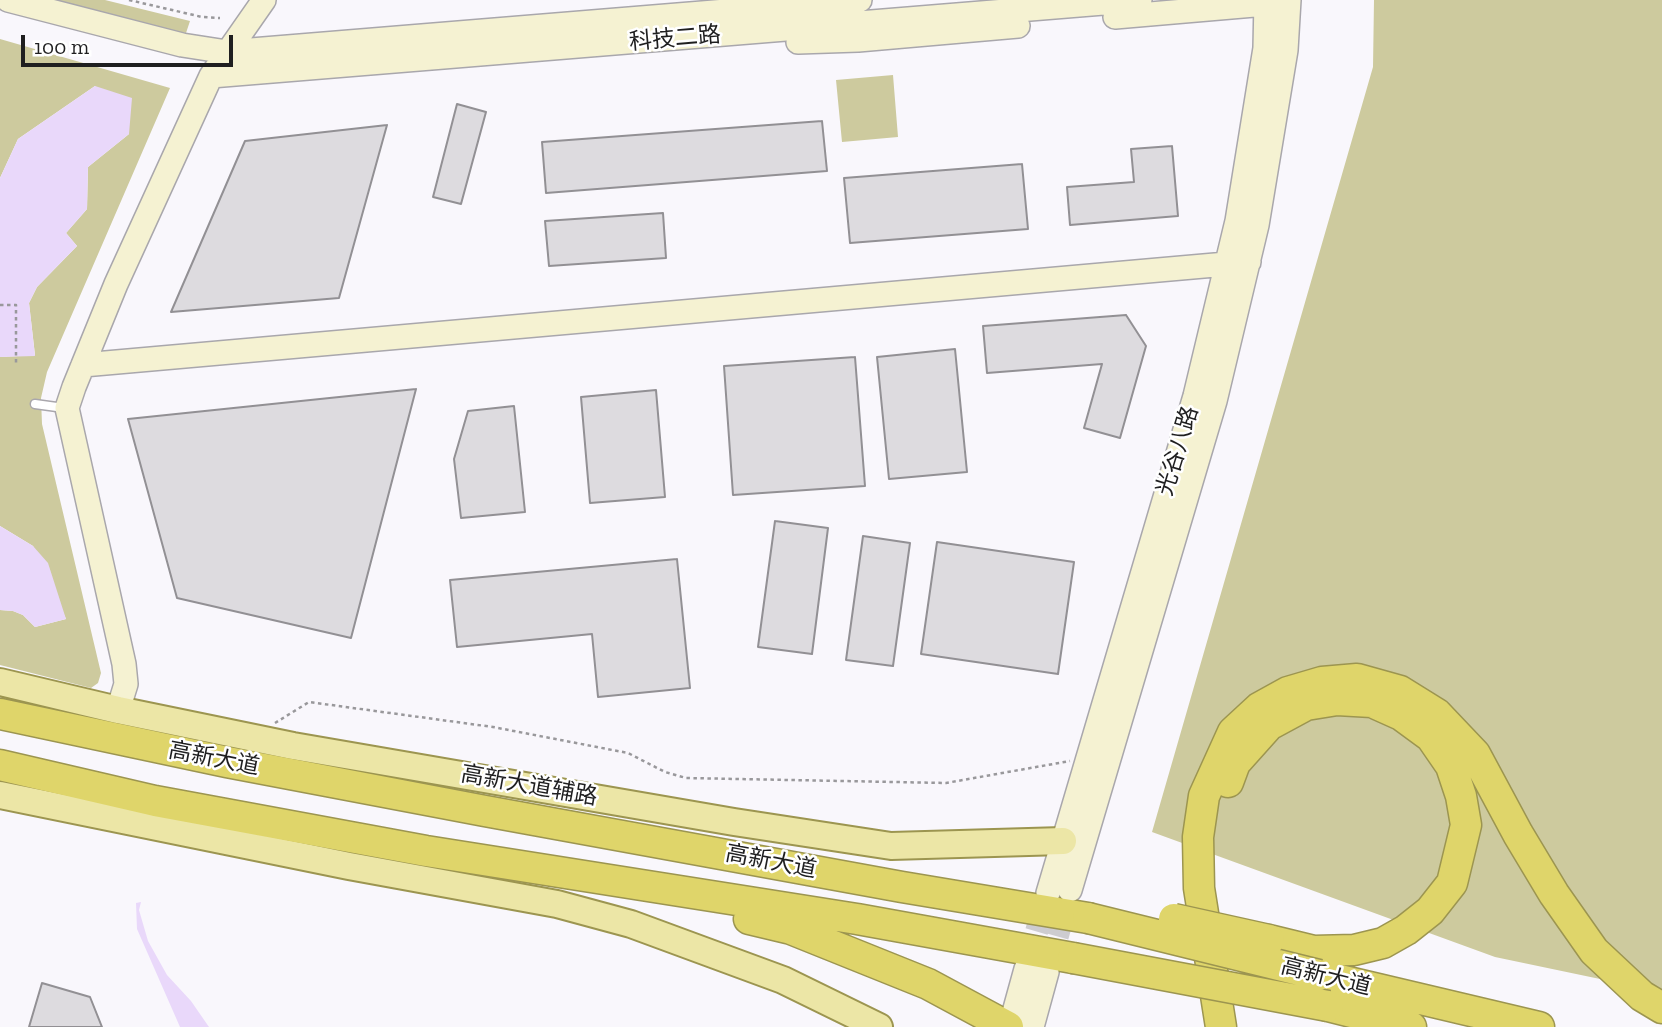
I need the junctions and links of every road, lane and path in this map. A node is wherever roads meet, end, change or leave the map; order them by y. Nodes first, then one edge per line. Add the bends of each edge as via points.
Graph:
1 (8, 0) edge
2 (129, 0) edge
3 (264, 0) edge
4 (739, 0) edge
5 (860, 0) edge
6 (1140, 0) edge
7 (1289, 0) edge
8 (1266, 2) edge
9 (701, 12) junction
10 (220, 18) dead end
11 (704, 36) junction
12 (227, 52) junction
13 (211, 76) junction
14 (1238, 263) junction
15 (0, 305) edge
16 (16, 363) dead end
17 (83, 365) junction
18 (35, 404) dead end
19 (67, 408) junction
20 (0, 682) edge
21 (118, 710) junction
22 (0, 714) edge
23 (251, 737) junction
24 (293, 746) junction
25 (1087, 758) junction
26 (0, 765) edge
27 (399, 794) junction
28 (0, 795) edge
29 (155, 801) junction
30 (79, 812) junction
31 (1063, 841) junction
32 (426, 852) junction
33 (751, 858) junction
34 (742, 900) junction
35 (1074, 901) junction
36 (1662, 1008) edge
37 (879, 1027) edge
38 (1009, 1027) edge
39 (1032, 1027) edge
40 (1221, 1027) edge
41 (1234, 1027) edge
42 (1411, 1027) edge
43 (1539, 1027) edge

1 - 12 street, 科技二路 via 182,45
2 - 10 path
3 - 12 street
4 - 9 street
5 - 9 street, 科技二路
6 - 11 street, 科技二路
7 - 14 street, 光谷八路 via 1286,50 1257,225
8 - 11 street via 822,42
8 - 14 street, 光谷八路 via 1265,48 1237,221
9 - 12 street, 科技二路
11 - 13 street, 科技二路
12 - 13 street
13 - 17 street
14 - 17 street
14 - 25 street, 光谷八路
14 - 35 street, 光谷八路 via 1215,401
15 - 16 path via 16,305
17 - 19 street
18 - 19 lane
19 - 21 street via 124,664 126,684
20 - 21 main road, 高新大道辅路
21 - 23 main road, 高新大道辅路
22 - 27 highway, 高新大道
23 - 24 main road, 高新大道辅路
23 - 25 path via 309,702 493,727 628,753 687,778 946,783
24 - 27 main road
24 - 31 main road, 高新大道辅路 via 891,846
25 - 31 street, 光谷八路
26 - 29 highway, 高新大道
27 - 33 highway, 高新大道
28 - 30 main road
29 - 30 main road
29 - 32 highway, 高新大道
30 - 37 main road via 557,904 631,923 783,980
31 - 35 street, 光谷八路
32 - 34 highway, 高新大道
32 - 38 highway via 791,929 928,984
33 - 34 highway
33 - 35 highway, 高新大道 via 902,887
34 - 42 highway, 高新大道, bridge via 1328,1006
35 - 41 highway, bridge via 1269,940 1314,951 1354,950 1383,943 1430,911 1451,883 1466,825 1451,766 1431,737 1401,715 1372,702 1337,700 1306,705 1269,725 1235,763 1214,820 1215,897 1229,1010
35 - 43 highway, 高新大道, bridge via 1319,975
36 - 40 highway via 1642,996 1594,951 1548,884 1475,754 1437,713 1400,691 1357,679 1322,682 1288,692 1259,708 1233,732 1204,796 1198,837 1199,888
38 - 39 street via 1037,970

